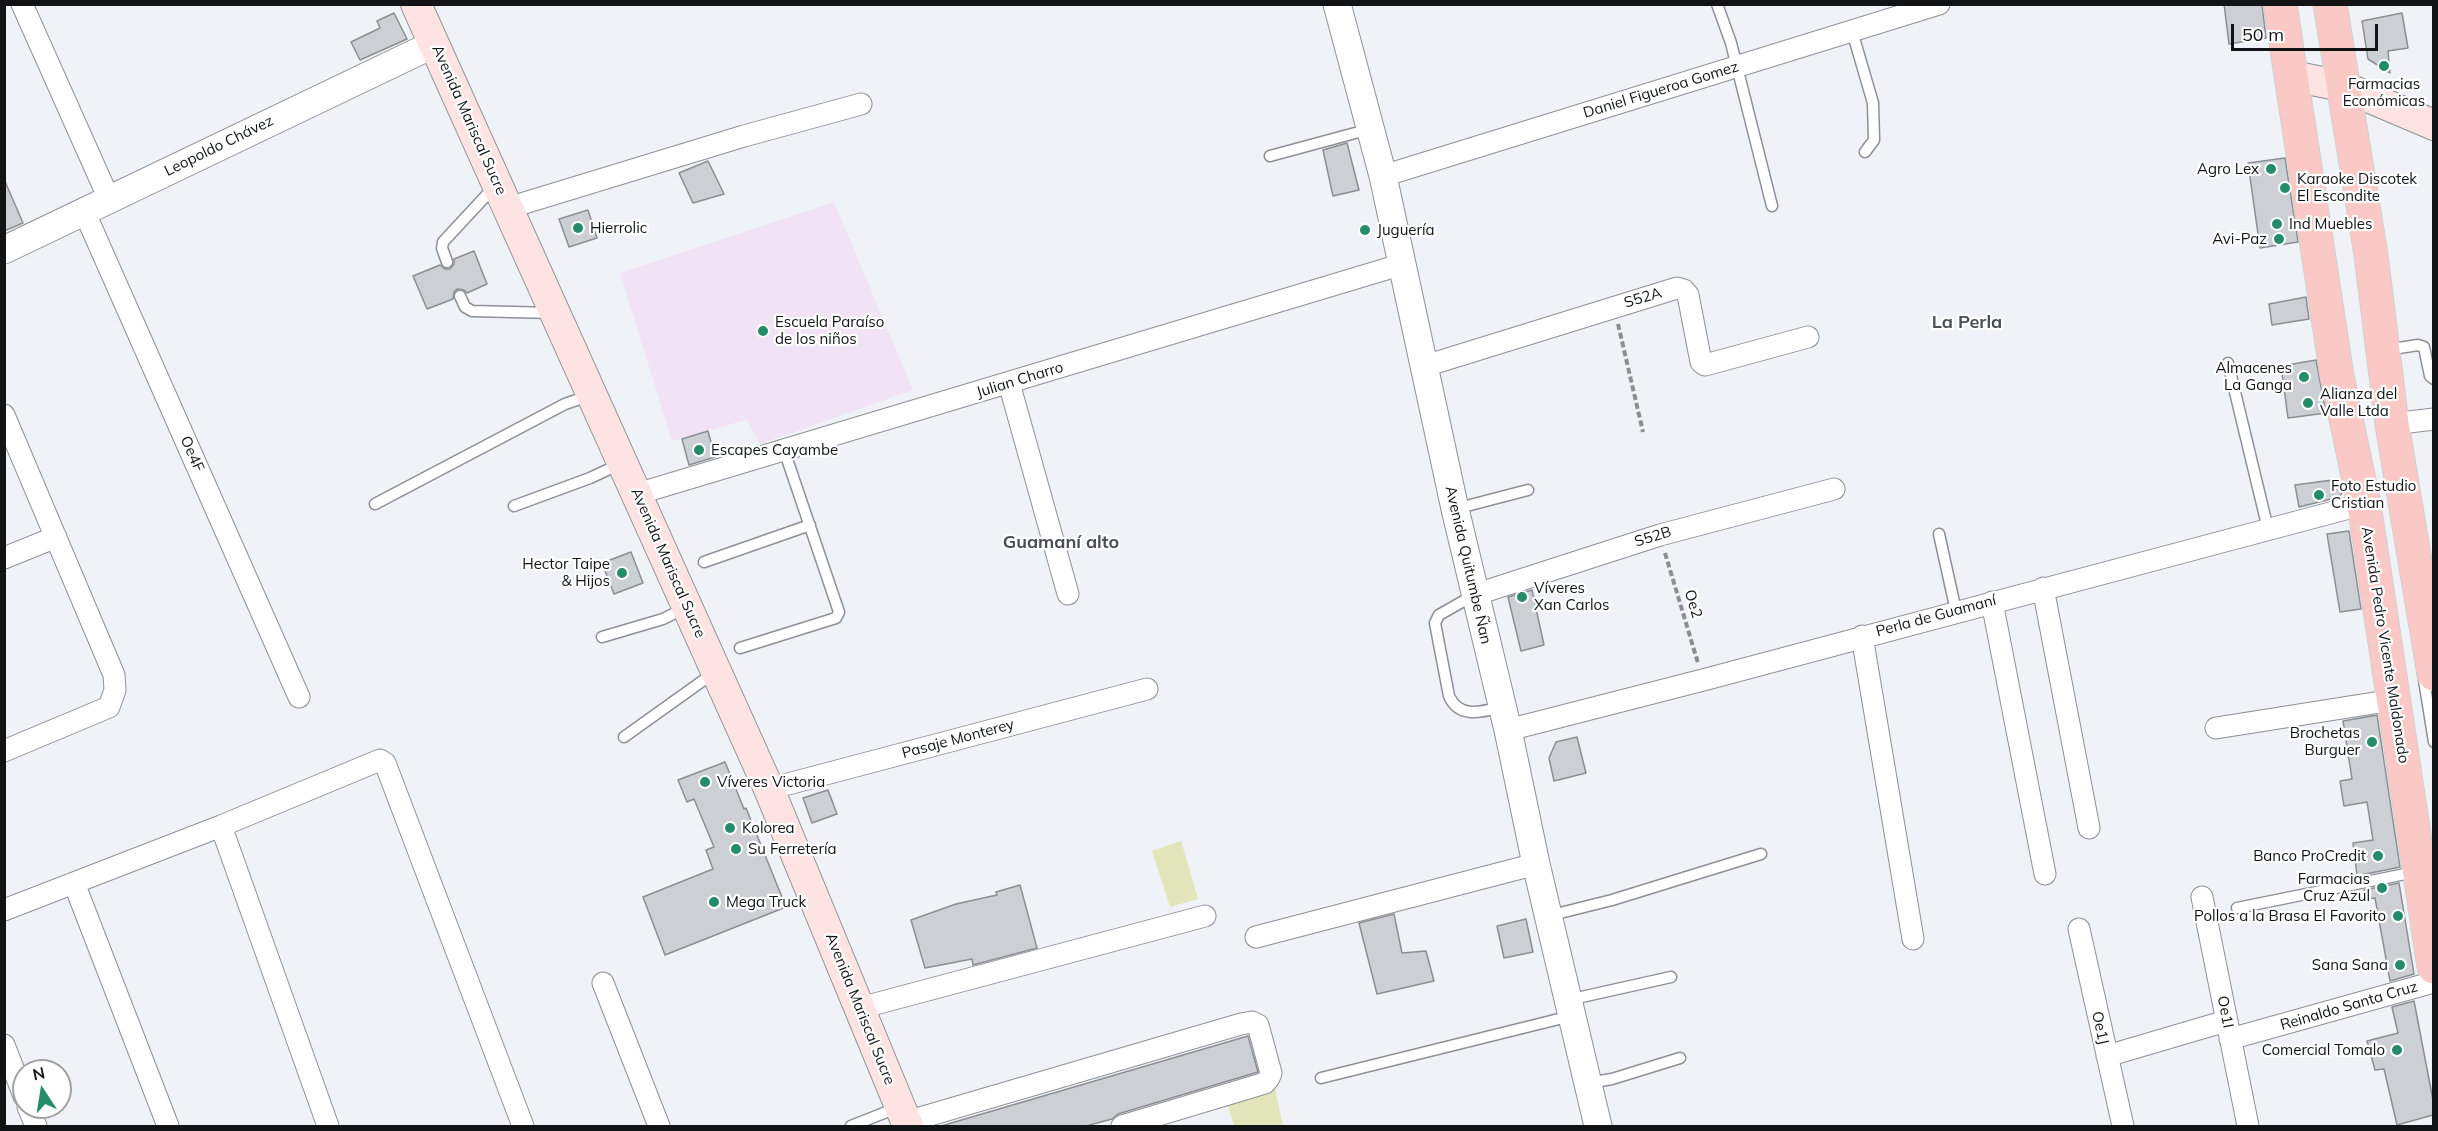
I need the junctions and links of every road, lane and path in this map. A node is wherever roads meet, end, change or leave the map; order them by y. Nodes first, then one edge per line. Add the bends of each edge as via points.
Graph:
1 (22, 4) edge
2 (416, 4) edge
3 (1337, 4) edge
4 (1717, 4) edge
5 (1939, 4) edge
6 (2280, 4) edge
7 (2290, 4) edge
8 (2320, 4) edge
9 (2330, 4) edge
10 (1872, 15) edge
11 (1852, 31) junction
12 (434, 44) junction
13 (1737, 66) junction
14 (2296, 77) junction
15 (2337, 84) junction
16 (861, 104) dead end
17 (2433, 125) edge
18 (1371, 129) junction
19 (1865, 152) dead end
20 (1270, 156) dead end
21 (1383, 176) junction
22 (503, 196) junction
23 (109, 199) junction
24 (1772, 206) dead end
25 (84, 211) junction
26 (2354, 224) dead end
27 (4, 250) edge
28 (2330, 255) dead end
29 (447, 262) dead end
30 (1403, 264) junction
31 (2361, 272) dead end
32 (460, 296) dead end
33 (1614, 306) junction
34 (556, 313) junction
35 (1808, 337) dead end
36 (2383, 351) junction
37 (2228, 363) dead end
38 (1425, 366) junction
39 (2433, 380) edge
40 (1009, 384) junction
41 (592, 395) junction
42 (2356, 408) dead end
43 (4, 415) edge
44 (2433, 419) edge
45 (2392, 424) junction
46 (1642, 432) dead end
47 (784, 450) junction
48 (623, 462) junction
49 (1834, 489) dead end
50 (1528, 490) dead end
51 (637, 494) junction
52 (375, 504) dead end
53 (2364, 504) junction
54 (514, 506) dead end
55 (1455, 509) junction
56 (810, 525) junction
57 (2268, 529) junction
58 (1939, 534) dead end
59 (1660, 535) junction
60 (56, 537) junction
61 (4, 558) edge
62 (704, 562) dead end
63 (2043, 588) junction
64 (1068, 594) dead end
65 (1474, 595) junction
66 (1992, 602) junction
67 (688, 607) junction
68 (1956, 611) junction
69 (1862, 636) junction
70 (602, 638) dead end
71 (740, 648) dead end
72 (715, 672) junction
73 (2433, 674) edge
74 (1703, 680) junction
75 (1147, 689) dead end
76 (299, 697) dead end
77 (2401, 713) junction
78 (1505, 718) junction
79 (2216, 728) dead end
80 (624, 737) dead end
81 (2433, 742) edge
82 (4, 751) edge
83 (769, 789) junction
84 (221, 826) junction
85 (2089, 828) dead end
86 (1761, 854) dead end
87 (1536, 864) junction
88 (2426, 869) edge
89 (2045, 874) dead end
90 (74, 883) junction
91 (2202, 897) dead end
92 (2237, 908) dead end
93 (4, 910) edge
94 (1205, 916) dead end
95 (1548, 916) junction
96 (2079, 928) dead end
97 (1256, 936) dead end
98 (1913, 939) dead end
99 (2433, 967) edge
100 (1671, 976) dead end
101 (2433, 982) edge
102 (603, 983) dead end
103 (860, 1008) junction
104 (1570, 1008) junction
105 (2228, 1030) junction
106 (4, 1045) edge
107 (2107, 1056) junction
108 (1680, 1058) dead end
109 (12, 1065) edge
110 (1321, 1078) dead end
111 (1588, 1083) junction
112 (904, 1118) edge
113 (168, 1126) edge
114 (328, 1126) edge
115 (523, 1126) edge
116 (659, 1126) edge
117 (850, 1126) edge
118 (1122, 1126) edge
119 (1598, 1126) edge
120 (2123, 1126) edge
121 (2247, 1126) edge

1 - 23 street
2 - 12 main road, Avenida Mariscal Sucre
3 - 18 street, Avenida Quitumbe Ñan
4 - 13 lane
5 - 10 street, Daniel Figueroa Gomez
6 - 14 main road, Avenida Pedro Vicente Maldonado
7 - 14 lane
8 - 15 lane
9 - 15 main road
10 - 11 street, Daniel Figueroa Gomez
11 - 13 street, Daniel Figueroa Gomez
11 - 19 lane via 1873,103 1874,140
12 - 22 main road, Avenida Mariscal Sucre
12 - 23 street, Leopoldo Chávez
13 - 21 street, Daniel Figueroa Gomez
13 - 24 lane
14 - 15 main road
14 - 28 lane
14 - 53 main road, Avenida Pedro Vicente Maldonado via 2337,376
15 - 17 main road
15 - 26 lane
15 - 36 main road via 2371,255
16 - 22 street
18 - 20 lane
18 - 21 street, Avenida Quitumbe Ñan
21 - 30 street, Avenida Quitumbe Ñan
22 - 29 lane via 443,242
22 - 34 main road, Avenida Mariscal Sucre
23 - 25 street, Leopoldo Chávez
25 - 27 street, Leopoldo Chávez
25 - 76 street, Oe4F
30 - 38 street, Avenida Quitumbe Ñan
30 - 40 street, Julian Charro
31 - 81 lane
32 - 34 lane via 472,311
33 - 35 street, S52A via 1677,288 1684,290 1701,362 1705,365
33 - 38 street, S52A
33 - 46 path
34 - 41 main road, Avenida Mariscal Sucre
36 - 39 lane via 2424,347
36 - 45 main road
37 - 57 lane
38 - 55 street, Avenida Quitumbe Ñan
40 - 47 street, Julian Charro
40 - 64 street
41 - 48 main road, Avenida Mariscal Sucre
41 - 52 lane via 566,404
42 - 77 lane
43 - 60 street
44 - 45 street
45 - 73 main road
47 - 51 street, Julian Charro
47 - 56 lane
48 - 51 main road, Avenida Mariscal Sucre
48 - 54 lane
49 - 59 street, S52B
50 - 55 lane
51 - 67 main road, Avenida Mariscal Sucre
53 - 57 street, Perla de Guamaní
53 - 77 main road, Avenida Pedro Vicente Maldonado
55 - 65 street, Avenida Quitumbe Ñan
56 - 62 lane
56 - 71 lane via 839,612 836,618
57 - 63 street, Perla de Guamaní
58 - 68 lane
59 - 65 street, S52B
59 - 74 path, Oe2
60 - 61 street
60 - 82 street via 114,675 115,690 109,707
63 - 66 street, Perla de Guamaní
63 - 85 street
65 - 78 street, Avenida Quitumbe Ñan
65 - 78 lane via 1439,615 1435,623 1449,696 1452,704 1464,712
66 - 68 street, Perla de Guamaní
66 - 89 street
67 - 70 lane
67 - 72 main road, Avenida Mariscal Sucre
68 - 69 street, Perla de Guamaní
69 - 74 street, Perla de Guamaní
69 - 98 street
72 - 80 lane
72 - 83 main road, Avenida Mariscal Sucre
74 - 78 street, Perla de Guamaní
75 - 83 street, Pasaje Monterey
77 - 79 street
77 - 88 main road, Avenida Pedro Vicente Maldonado
78 - 87 street, Avenida Quitumbe Ñan
83 - 103 main road, Avenida Mariscal Sucre
84 - 90 street
84 - 114 street
84 - 115 street via 376,760 385,763
86 - 95 lane
87 - 95 street, Avenida Quitumbe Ñan
87 - 97 street
88 - 92 lane
88 - 99 main road, Avenida Pedro Vicente Maldonado
90 - 93 street
90 - 113 street
91 - 105 street, Oe1I
94 - 103 street
95 - 104 street, Avenida Quitumbe Ñan
96 - 107 street, Oe1J
100 - 104 lane
101 - 105 street, Reinaldo Santa Cruz
102 - 116 street
103 - 112 main road, Avenida Mariscal Sucre
104 - 110 lane
104 - 111 street, Avenida Quitumbe Ñan
105 - 107 street, Reinaldo Santa Cruz
105 - 121 street, Oe1I
106 - 109 street
107 - 120 street, Oe1J
108 - 111 lane
111 - 119 street, Avenida Quitumbe Ñan
112 - 117 lane
112 - 118 street via 1240,1024 1258,1025 1271,1073 1265,1083

